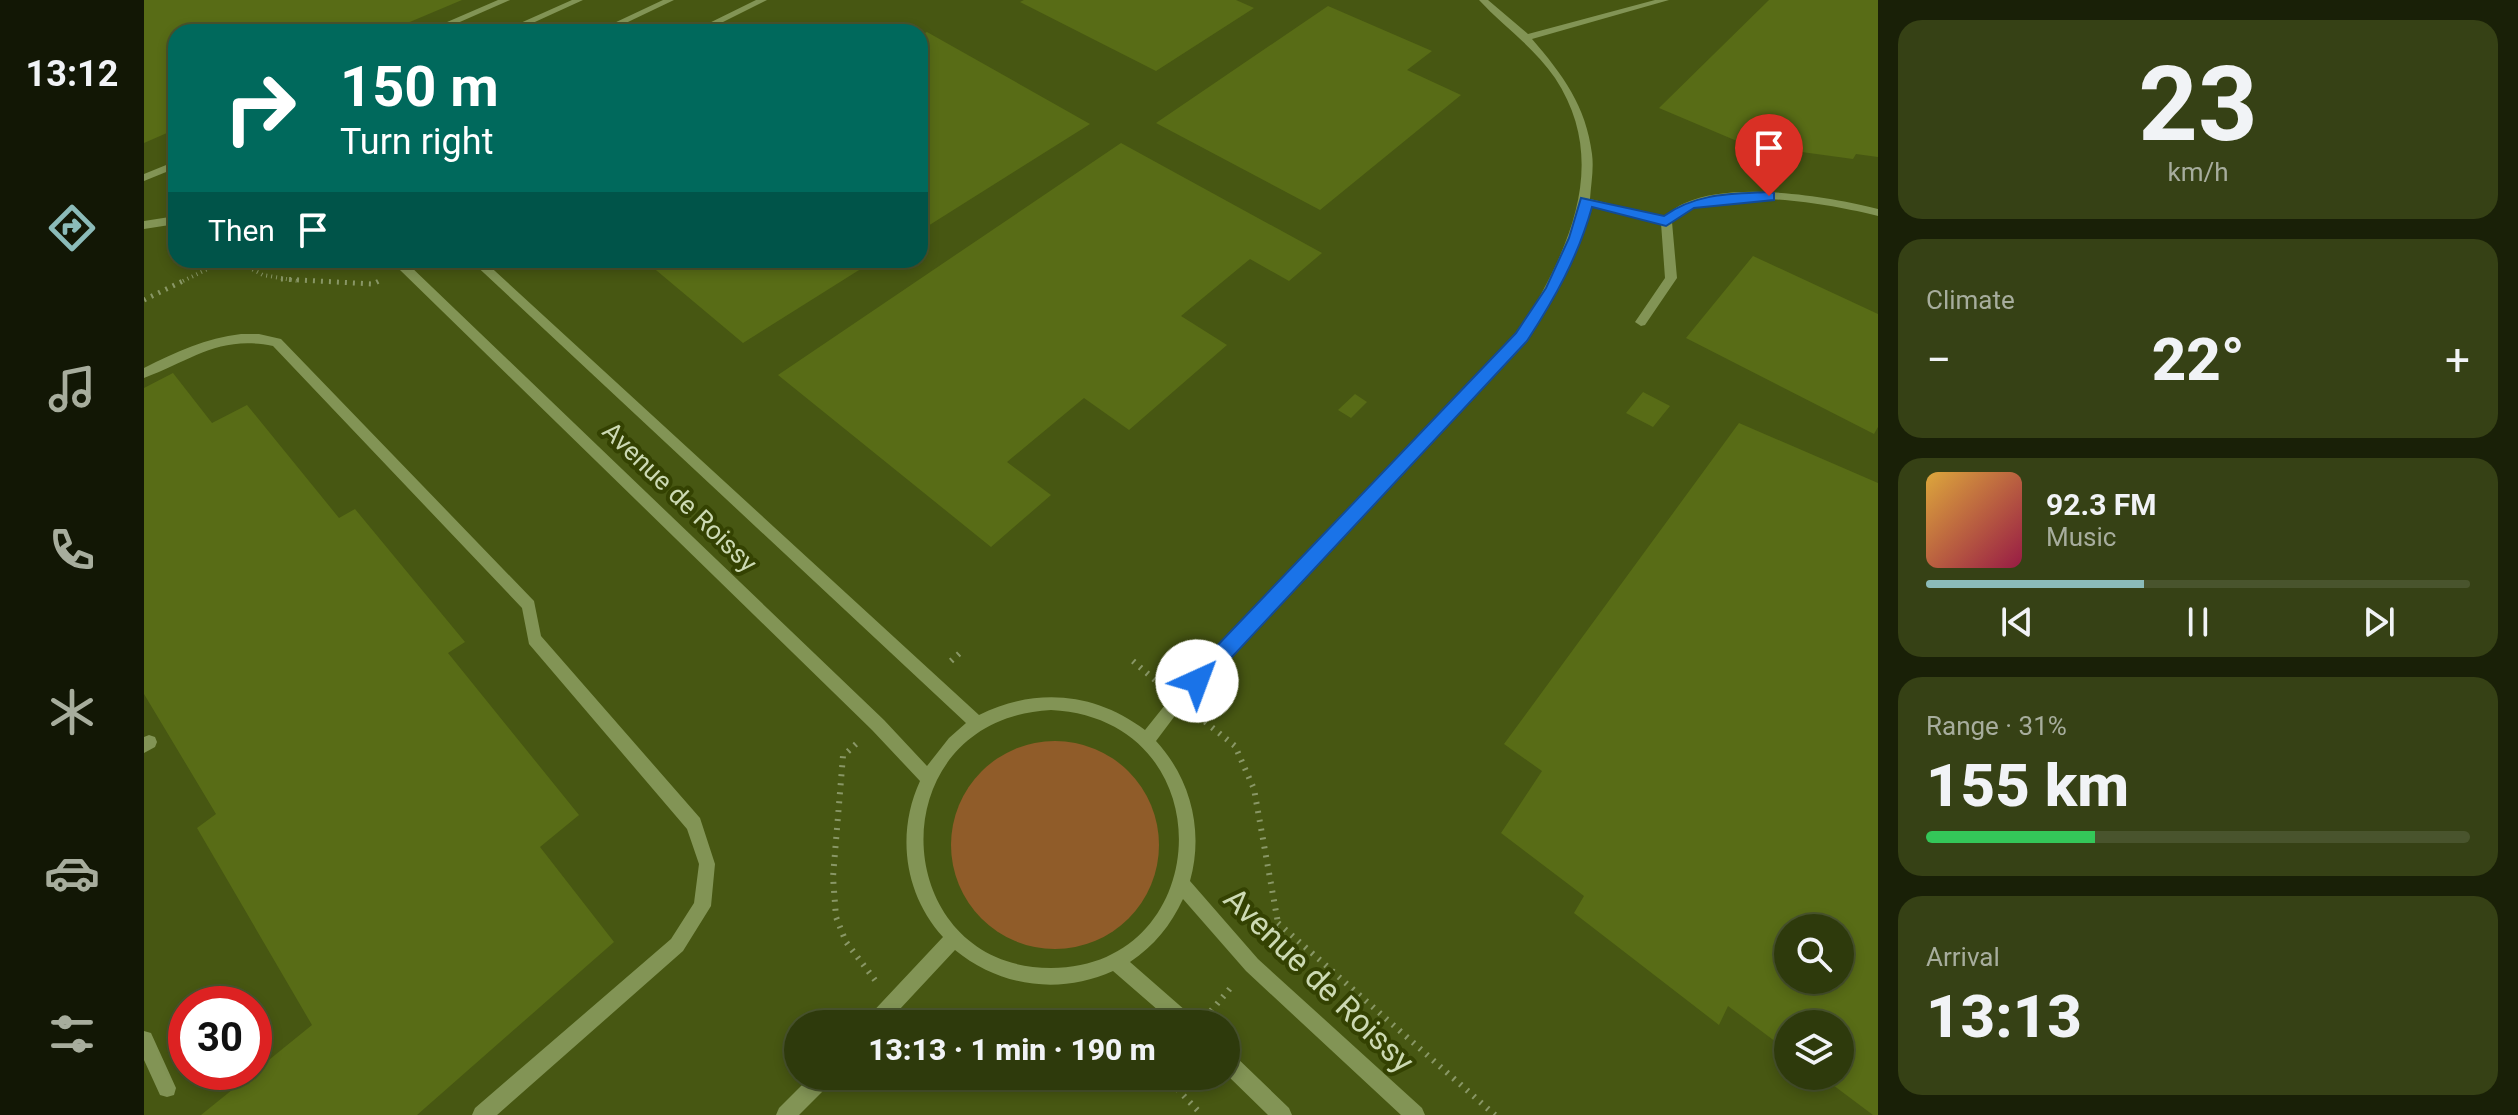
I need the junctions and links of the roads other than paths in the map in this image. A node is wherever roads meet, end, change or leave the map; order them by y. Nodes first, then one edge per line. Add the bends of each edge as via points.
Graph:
1 (506, 0) edge
2 (579, 0) edge
3 (670, 0) edge
4 (763, 0) edge
5 (1483, 0) edge
6 (1665, 0) edge
7 (448, 24) edge
8 (524, 24) edge
9 (618, 24) edge
10 (713, 24) edge
11 (1528, 37) junction
12 (168, 168) edge
13 (144, 178) edge
14 (1586, 201) junction
15 (1878, 213) edge
16 (168, 221) edge
17 (1666, 221) junction
18 (144, 225) edge
19 (403, 268) edge
20 (485, 268) edge
21 (1641, 322) dead end
22 (144, 373) edge
23 (977, 723) junction
24 (1145, 742) junction
25 (927, 777) junction
26 (1183, 886) junction
27 (955, 937) junction
28 (1117, 963) junction
29 (886, 1010) edge
30 (1172, 1010) edge
31 (144, 1040) edge
32 (1240, 1074) edge
33 (167, 1088) dead end
34 (810, 1090) edge
35 (482, 1115) edge
36 (786, 1115) edge
37 (1282, 1115) edge
38 (1415, 1115) edge

1 - 7 street
2 - 8 street
3 - 9 street
4 - 10 street
5 - 11 street
6 - 11 street
11 - 14 street via 1570,91 1583,126 1590,161
12 - 13 street
14 - 17 street
14 - 24 street via 1553,289 1522,337 1178,700
15 - 17 street via 1756,197 1689,205
16 - 18 street
17 - 21 street via 1671,278
19 - 25 street, Avenue de Roissy
20 - 23 street, Avenue de Roissy
22 - 35 street via 203,343 257,336 277,342 529,605 534,639 694,824 707,864 702,906 677,945
23 - 24 street via 1010,708 1046,703 1115,720
23 - 25 street via 949,746
24 - 26 street via 1169,772 1185,807 1190,847
25 - 27 street via 915,816 915,859 929,901
26 - 28 street via 1168,917 1146,943
26 - 38 street, Avenue de Roissy via 1252,965
27 - 28 street via 990,962 1032,977 1076,977
27 - 29 street
28 - 30 street
31 - 33 street
32 - 37 street
34 - 36 street

